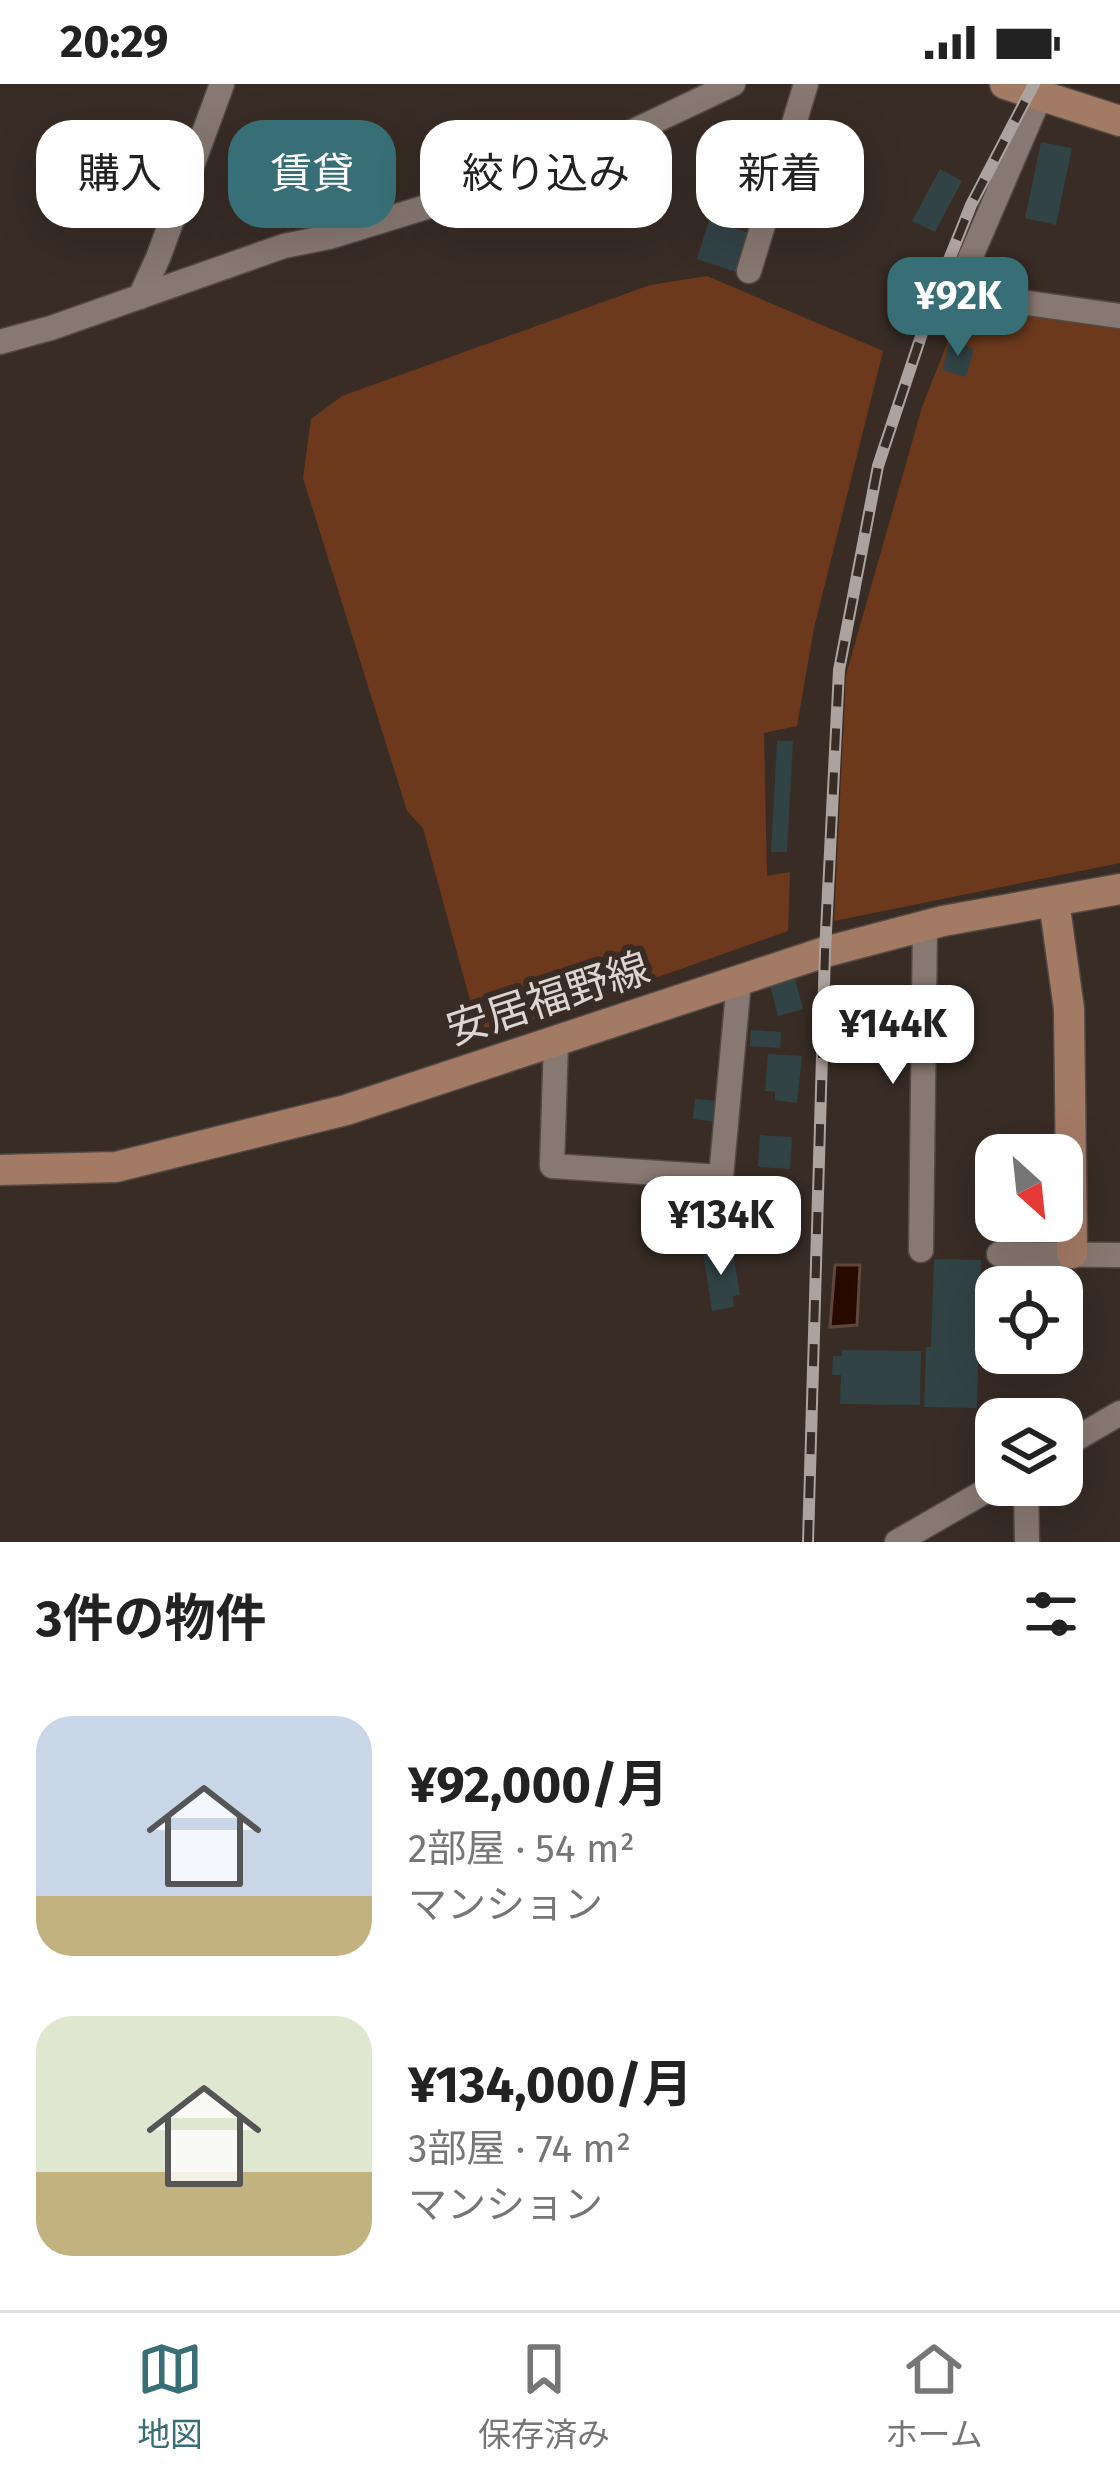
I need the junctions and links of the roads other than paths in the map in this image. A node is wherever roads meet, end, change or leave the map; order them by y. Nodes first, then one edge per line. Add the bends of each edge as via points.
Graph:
1 (223, 84) edge
2 (733, 84) edge
3 (806, 84) edge
4 (1005, 84) edge
5 (1040, 96) junction
6 (1120, 122) edge
7 (749, 271) dead end
8 (140, 297) junction
9 (1120, 316) edge
10 (0, 341) edge
11 (1120, 889) edge
12 (1054, 901) junction
13 (925, 926) junction
14 (739, 981) junction
15 (556, 1041) junction
16 (0, 1170) edge
17 (922, 1250) dead end
18 (1072, 1253) junction
19 (998, 1254) dead end
20 (1120, 1255) edge
21 (1120, 1413) edge
22 (1083, 1435) edge
23 (975, 1497) edge
24 (1026, 1506) edge
25 (897, 1542) edge
26 (1027, 1542) edge

1 - 8 street
2 - 8 street via 514,180 284,245
3 - 7 street
4 - 5 main road
5 - 6 main road
5 - 9 street via 956,291
8 - 10 street
11 - 12 main road, 安居福野線
12 - 13 main road, 安居福野線
12 - 18 main road via 1069,1009
13 - 14 main road, 安居福野線
13 - 17 street
14 - 15 main road, 安居福野線
14 - 15 street via 722,1177 552,1166
15 - 16 main road, 安居福野線 via 346,1110 116,1167
18 - 19 street
18 - 20 street
21 - 22 street
23 - 25 street
24 - 26 street

